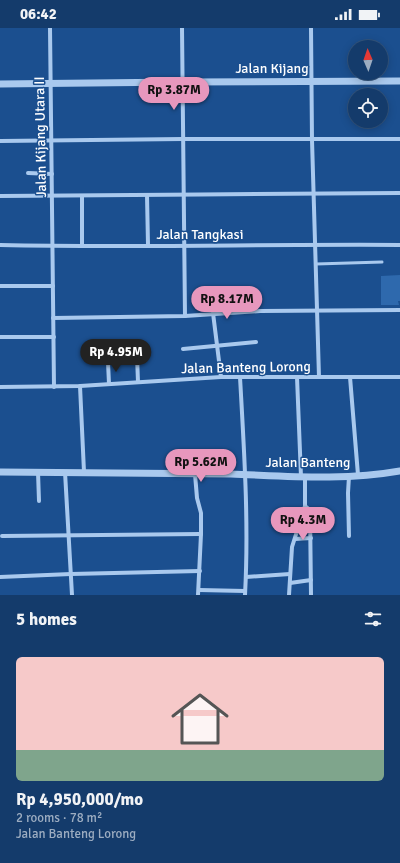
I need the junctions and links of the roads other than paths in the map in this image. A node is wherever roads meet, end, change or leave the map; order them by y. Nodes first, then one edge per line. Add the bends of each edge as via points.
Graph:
1 (50, 28) edge
2 (182, 28) edge
3 (311, 28) edge
4 (312, 81) junction
5 (400, 81) edge
6 (182, 82) junction
7 (0, 84) edge
8 (51, 84) junction
9 (183, 139) junction
10 (400, 139) edge
11 (312, 140) junction
12 (0, 141) edge
13 (51, 141) junction
14 (28, 173) dead end
15 (52, 174) junction
16 (314, 193) junction
17 (400, 193) edge
18 (147, 195) junction
19 (183, 195) junction
20 (0, 196) edge
21 (52, 196) junction
22 (82, 196) junction
23 (316, 244) junction
24 (0, 245) edge
25 (148, 245) junction
26 (184, 245) junction
27 (400, 245) edge
28 (52, 246) junction
29 (82, 246) junction
30 (382, 262) dead end
31 (316, 264) junction
32 (0, 286) edge
33 (53, 286) junction
34 (400, 310) edge
35 (317, 311) junction
36 (213, 313) junction
37 (185, 316) junction
38 (53, 318) junction
39 (0, 337) edge
40 (54, 337) junction
41 (256, 342) dead end
42 (217, 346) junction
43 (183, 349) dead end
44 (137, 356) dead end
45 (108, 362) dead end
46 (221, 377) junction
47 (240, 377) junction
48 (297, 377) junction
49 (319, 377) junction
50 (350, 377) junction
51 (400, 378) edge
52 (138, 382) junction
53 (109, 384) junction
54 (54, 386) junction
55 (80, 386) junction
56 (0, 387) edge
57 (400, 471) edge
58 (0, 472) edge
59 (38, 472) junction
60 (65, 472) junction
61 (84, 472) junction
62 (195, 474) junction
63 (245, 475) junction
64 (358, 475) junction
65 (349, 476) junction
66 (303, 477) junction
67 (39, 501) dead end
68 (305, 506) junction
69 (69, 534) junction
70 (202, 534) junction
71 (2, 536) dead end
72 (349, 536) dead end
73 (311, 538) junction
74 (295, 539) junction
75 (200, 571) junction
76 (71, 574) junction
77 (290, 574) junction
78 (0, 577) edge
79 (246, 577) junction
80 (311, 580) junction
81 (290, 583) junction
82 (198, 593) edge
83 (245, 593) edge
84 (72, 595) edge
85 (290, 595) edge
86 (311, 595) edge

1 - 8 street, Jalan Kijang Utara II
2 - 6 street
3 - 4 street, Jalan Banteng Lorong
4 - 5 street, Jalan Kijang
4 - 6 street, Jalan Kijang
4 - 11 street, Jalan Banteng Lorong
6 - 8 street, Jalan Kijang
6 - 9 street
7 - 8 street, Jalan Kijang
8 - 13 street, Jalan Kijang Utara II
9 - 11 street
9 - 13 street
9 - 19 street
10 - 11 street
11 - 16 street, Jalan Banteng Lorong
12 - 13 street
13 - 15 street, Jalan Kijang Utara II
14 - 15 street
15 - 21 street, Jalan Kijang Utara II
16 - 17 street
16 - 19 street
16 - 23 street, Jalan Banteng Lorong
18 - 19 street
18 - 22 street
18 - 25 street
19 - 26 street
20 - 21 street
21 - 22 street
21 - 28 street, Jalan Kijang Utara II
22 - 29 street
23 - 26 street, Jalan Tangkasi
23 - 27 street, Jalan Tangkasi
23 - 31 street, Jalan Banteng Lorong
24 - 28 street, Jalan Tangkasi
25 - 26 street, Jalan Tangkasi
25 - 29 street, Jalan Tangkasi
26 - 37 street
28 - 29 street, Jalan Tangkasi
28 - 33 street
30 - 31 lane
31 - 35 street, Jalan Banteng Lorong
32 - 33 street
33 - 38 street
34 - 35 street
35 - 36 street
35 - 49 street, Jalan Banteng Lorong
36 - 37 street
36 - 42 street
37 - 38 street
38 - 40 street
39 - 40 street
40 - 54 street
41 - 42 street
42 - 43 street
42 - 46 street
44 - 52 street
45 - 53 street
46 - 47 street, Jalan Banteng Lorong
46 - 52 street, Jalan Banteng Lorong
47 - 48 street, Jalan Banteng Lorong
47 - 63 street
48 - 49 street, Jalan Banteng Lorong
48 - 66 street
49 - 50 street, Jalan Banteng Lorong
50 - 51 street, Jalan Banteng Lorong
50 - 64 street
52 - 53 street, Jalan Banteng Lorong
53 - 55 street, Jalan Banteng Lorong
54 - 55 street, Jalan Banteng Lorong
54 - 56 street, Jalan Banteng Lorong
55 - 61 street
57 - 64 street, Jalan Banteng
58 - 59 street, Jalan Banteng
59 - 60 street, Jalan Banteng
59 - 67 street
60 - 61 street, Jalan Banteng
60 - 69 street
61 - 62 street, Jalan Banteng
62 - 63 street, Jalan Banteng
62 - 70 street
63 - 66 street, Jalan Banteng
63 - 79 street
64 - 65 street, Jalan Banteng
65 - 66 street, Jalan Banteng
65 - 72 street
66 - 68 street
68 - 73 street via 310,510
68 - 74 street
69 - 70 street
69 - 71 street
69 - 76 street
70 - 75 street
73 - 74 street
73 - 80 street
74 - 77 street
75 - 76 street
75 - 82 street
76 - 78 street
76 - 84 street
77 - 79 street
77 - 81 street
79 - 83 street
80 - 81 street
80 - 86 street
81 - 85 street
82 - 83 street

